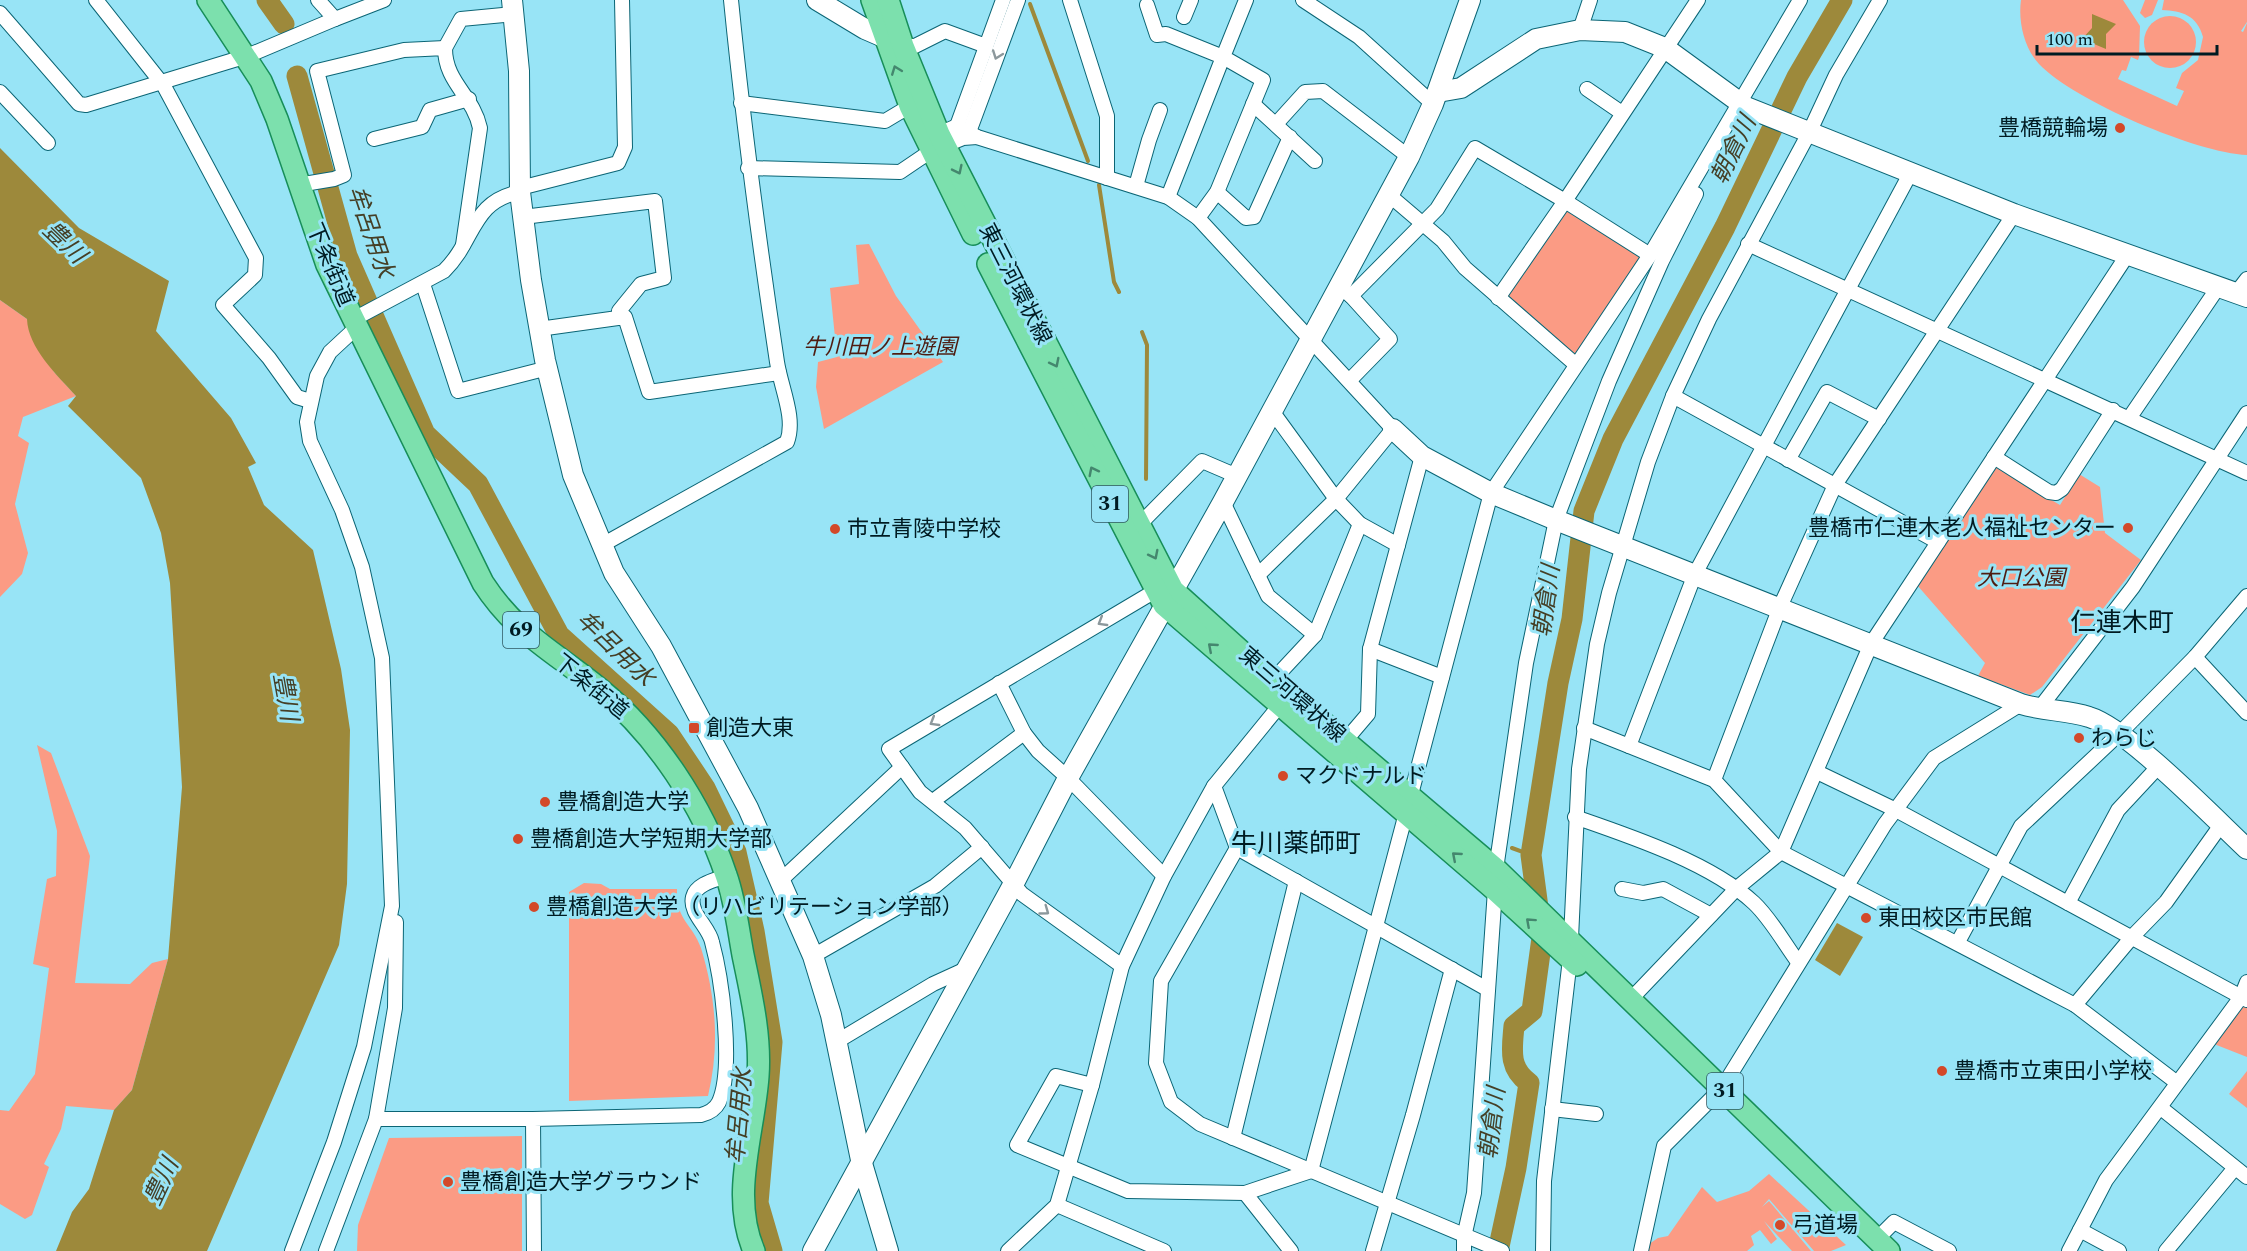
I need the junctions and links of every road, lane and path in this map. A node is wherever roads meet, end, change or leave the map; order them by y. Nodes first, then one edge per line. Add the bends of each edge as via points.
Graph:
1 (96, 0) edge
2 (208, 0) edge
3 (318, 0) edge
4 (384, 0) edge
5 (622, 0) edge
6 (731, 0) edge
7 (818, 0) edge
8 (872, 0) edge
9 (888, 0) edge
10 (1003, 0) edge
11 (1018, 0) edge
12 (1070, 0) edge
13 (1191, 0) edge
14 (1246, 0) edge
15 (1303, 0) edge
16 (1470, 0) edge
17 (1590, 0) edge
18 (1698, 0) edge
19 (1800, 0) edge
20 (1880, 0) edge
21 (1147, 5) dead end
22 (513, 7) edge
23 (0, 14) edge
24 (1184, 17) dead end
25 (335, 19) junction
26 (1580, 30) junction
27 (883, 36) junction
28 (903, 46) junction
29 (986, 46) junction
30 (445, 48) junction
31 (1665, 48) junction
32 (247, 56) junction
33 (1223, 57) junction
34 (162, 84) junction
35 (1587, 89) dead end
36 (0, 92) edge
37 (1436, 98) junction
38 (469, 99) junction
39 (741, 103) junction
40 (1253, 104) junction
41 (1743, 105) junction
42 (910, 106) junction
43 (1161, 110) dead end
44 (1622, 113) junction
45 (1276, 124) junction
46 (1806, 131) junction
47 (1290, 136) junction
48 (953, 138) junction
49 (374, 139) dead end
50 (48, 143) dead end
51 (1409, 157) junction
52 (1315, 161) dead end
53 (748, 168) junction
54 (1910, 174) junction
55 (1107, 178) junction
56 (298, 185) junction
57 (1136, 186) junction
58 (520, 190) junction
59 (1216, 192) junction
60 (1389, 195) junction
61 (1168, 197) junction
62 (1565, 201) junction
63 (2014, 214) junction
64 (523, 217) junction
65 (1198, 218) junction
66 (1424, 224) junction
67 (1748, 244) junction
68 (463, 245) junction
69 (2128, 254) junction
70 (1650, 255) junction
71 (423, 285) junction
72 (1849, 288) junction
73 (2237, 288) edge
74 (1345, 292) junction
75 (1498, 298) junction
76 (619, 318) junction
77 (358, 320) junction
78 (539, 329) junction
79 (1938, 330) junction
80 (1312, 339) junction
81 (1575, 364) junction
82 (548, 368) junction
83 (778, 373) junction
84 (1350, 380) junction
85 (2043, 380) junction
86 (1673, 396) junction
87 (310, 401) junction
88 (2114, 410) junction
89 (1272, 411) junction
90 (2247, 413) edge
91 (2130, 417) junction
92 (1879, 419) junction
93 (1393, 429) junction
94 (1762, 447) junction
95 (1422, 456) junction
96 (1994, 457) junction
97 (2216, 458) junction
98 (1788, 460) junction
99 (2247, 473) edge
100 (1237, 476) junction
101 (1834, 485) junction
102 (1491, 493) junction
103 (1336, 499) junction
104 (1223, 502) junction
105 (1559, 521) junction
106 (1360, 524) junction
107 (1139, 525) junction
108 (1938, 542) junction
109 (1620, 543) junction
110 (602, 545) junction
111 (1398, 545) junction
112 (1695, 574) junction
113 (1258, 575) junction
114 (1164, 595) junction
115 (2247, 596) edge
116 (1780, 607) junction
117 (1315, 635) junction
118 (1871, 644) junction
119 (1370, 649) junction
120 (2195, 657) junction
121 (1442, 677) junction
122 (1273, 680) junction
123 (999, 683) junction
124 (1280, 705) junction
125 (2030, 707) junction
126 (2247, 713) edge
127 (1584, 728) junction
128 (1024, 733) junction
129 (2119, 734) junction
130 (1345, 741) junction
131 (1629, 746) junction
132 (903, 767) junction
133 (2158, 767) junction
134 (1817, 772) junction
135 (1068, 778) junction
136 (1714, 780) junction
137 (1214, 786) junction
138 (933, 801) junction
139 (1408, 805) junction
140 (1896, 810) junction
141 (1575, 817) junction
142 (2220, 825) junction
143 (982, 847) junction
144 (1237, 848) junction
145 (2247, 849) edge
146 (1780, 852) junction
147 (1999, 867) junction
148 (726, 876) junction
149 (1164, 876) junction
150 (780, 881) junction
151 (1296, 881) junction
152 (1499, 883) junction
153 (1014, 884) junction
154 (1847, 885) junction
155 (1737, 888) junction
156 (1622, 889) dead end
157 (2068, 903) junction
158 (392, 906) junction
159 (1711, 915) junction
160 (1376, 926) junction
161 (2132, 937) junction
162 (1958, 942) junction
163 (1566, 944) junction
164 (813, 956) junction
165 (1798, 962) junction
166 (1122, 966) junction
167 (969, 967) junction
168 (1452, 969) junction
169 (2247, 982) edge
170 (1488, 989) junction
171 (1631, 999) junction
172 (2244, 999) edge
173 (2075, 1005) junction
174 (836, 1042) junction
175 (2176, 1083) junction
176 (1092, 1085) junction
177 (1717, 1094) junction
178 (2161, 1108) junction
179 (1552, 1109) junction
180 (1596, 1114) dead end
181 (376, 1119) junction
182 (533, 1119) junction
183 (1233, 1138) junction
184 (861, 1160) junction
185 (1069, 1168) junction
186 (2234, 1169) junction
187 (1311, 1171) junction
188 (2247, 1177) edge
189 (1245, 1193) junction
190 (1387, 1204) junction
191 (1057, 1205) junction
192 (2080, 1230) junction
193 (1467, 1243) edge
194 (1878, 1247) edge
195 (292, 1251) edge
196 (326, 1251) edge
197 (534, 1251) edge
198 (754, 1251) edge
199 (813, 1251) edge
200 (888, 1251) edge
201 (1008, 1251) edge
202 (1164, 1251) edge
203 (1291, 1251) edge
204 (1373, 1251) edge
205 (1502, 1251) edge
206 (1543, 1251) edge
207 (1641, 1251) edge
208 (1949, 1251) edge
209 (2069, 1251) edge
210 (2119, 1251) edge
211 (2166, 1251) edge

1 - 34 street
2 - 32 main road, 下条街道 / 69
3 - 25 street
4 - 25 street
5 - 58 street via 625,147 618,163
6 - 39 street
7 - 27 street
8 - 27 main road, 東三河環状線 / 31
9 - 28 main road, 東三河環状線 / 31
10 - 29 street
11 -> 48 street
12 - 55 street via 1107,116
13 - 24 street
14 - 33 street
15 - 37 street via 1359,37
16 - 37 street
17 - 26 street
18 - 31 street
19 - 41 street
20 - 46 street
21 - 33 street via 1157,35 1166,34
22 - 30 street via 460,19
22 - 58 street via 519,71
23 - 34 street via 79,104
25 - 32 street
26 - 31 street via 1625,32
26 - 37 street via 1536,39 1461,88
27 - 28 street
42 -> 27 main road, 東三河環状線 / 31
28 - 29 street via 915,46 945,31
28 - 48 main road, 東三河環状線 / 31
29 - 48 street
30 - 38 street via 447,71
30 - 56 street via 404,50 317,71 344,175
31 - 41 street
31 - 44 street
32 - 34 street
32 - 56 main road, 下条街道 / 69 via 277,119
33 - 40 street via 1263,80
33 - 61 street
34 - 87 street via 255,258 255,274 223,305 297,397
35 - 44 street
36 - 50 street
37 - 51 street
38 - 49 street via 430,110 422,127
38 - 68 street via 480,128
39 - 42 street via 885,121
39 - 53 street
40 - 45 street
40 - 59 street
41 - 46 street
41 - 70 street
41 - 105 street via 1662,261 1613,371
42 - 48 main road, 東三河環状線 / 31
43 - 57 street
44 - 62 street
45 - 47 street
45 - 51 street via 1305,92 1323,91
46 - 54 street
46 - 67 street
47 - 52 street
47 - 59 street via 1254,217 1246,218
48 - 53 street via 900,172
48 - 55 street
48 -> 107 main road, 東三河環状線 / 31 via 985,226
114 -> 48 main road, 東三河環状線 / 31
51 - 60 street
53 - 83 street
54 - 63 street
54 - 72 street
55 - 57 street
56 - 77 main road, 下条街道 / 69 via 327,265
57 - 61 street
58 - 64 street
58 - 68 street via 490,203
59 - 65 street
60 - 66 street
60 - 74 street
61 - 65 street
62 - 66 street via 1474,148
62 - 70 street
62 - 75 street
63 - 69 street
63 - 79 street
64 - 76 street via 656,201 664,278 641,284 619,310
64 - 78 street
65 - 80 street
66 - 74 street
66 - 75 street
67 - 72 street
67 - 86 street
68 - 71 street via 455,260
69 - 73 street
69 - 85 street
70 - 81 street
71 - 77 street
71 - 82 street via 458,391
72 - 79 street
72 - 94 street
73 - 91 street
74 - 80 street
74 - 84 street via 1390,339
75 - 81 street
76 - 78 street
76 - 83 street via 625,317 649,392
77 - 87 street via 330,352
77 - 148 main road, 下条街道 / 69 via 494,599 536,643 614,701 655,745 706,830
78 - 82 street
79 - 85 street
79 - 92 street
80 - 84 street
80 - 89 street
81 - 102 street
82 - 110 street via 573,475
83 - 110 street via 791,430 787,442
84 - 93 street
85 - 88 street
85 - 96 street
86 - 94 street
86 - 109 street
87 - 158 street via 310,441 342,510 362,567 382,658
88 - 91 street
88 - 96 street via 2056,493
89 - 100 street
89 - 103 street
90 - 97 street
91 - 97 street
92 - 98 street via 1827,392
92 - 101 street
93 - 95 street
93 - 103 street
94 - 98 street
94 - 112 street
95 - 102 street
95 - 111 street
96 - 108 street
97 - 99 street
97 - 125 street via 2133,587
98 - 101 street
100 - 104 street
100 - 107 street via 1202,461
101 - 108 street
101 - 116 street
102 - 105 street
102 - 121 street
103 - 106 street
103 - 113 street
104 - 113 street
104 - 114 street
105 - 109 street
105 - 152 street via 1526,663
106 - 111 street
106 - 117 street
107 -> 114 main road, 東三河環状線 / 31
108 - 118 street
109 - 112 street
109 - 127 street via 1597,644
110 - 150 street via 614,573 661,646 748,808
111 - 119 street
112 - 116 street
112 - 131 street
113 - 117 street via 1268,596
114 - 122 main road, 東三河環状線 / 31
114 -> 123 street
124 -> 114 main road, 東三河環状線 / 31
114 - 135 street
115 - 120 street
116 - 118 street
116 - 136 street
117 - 122 street
118 - 125 street
118 - 134 street
119 - 121 street
119 - 130 street via 1368,714
120 - 126 street
120 - 129 street
121 - 139 street
122 - 130 main road, 東三河環状線 / 31
123 - 128 street
123 -> 132 street via 889,749
124 - 137 street
124 - 139 main road, 東三河環状線 / 31
125 - 129 street via 2090,717
125 - 140 street via 1934,758
127 - 131 street
127 - 141 street
128 - 135 street
128 - 138 street
129 - 133 street
129 - 147 street via 2021,826
130 - 139 main road, 東三河環状線 / 31
131 - 136 street
132 - 138 street via 920,792
132 - 150 street
133 - 142 street
133 - 157 street via 2118,810
134 - 140 street
134 - 146 street
135 - 149 street
135 - 153 street
136 - 146 street
137 - 144 street
137 - 149 street
138 - 143 street
139 - 152 main road, 東三河環状線 / 31
139 - 160 street
140 - 147 street
140 - 154 street
141 - 155 street via 1662,849
141 - 163 street
142 - 145 street
142 - 161 street via 2166,902
143 - 153 street
143 - 164 street via 935,886
144 - 151 street
144 - 183 street via 1161,981 1156,1063 1171,1102 1200,1124
146 - 154 street
146 - 155 street
147 - 157 street
147 - 162 street
148 - 182 street via 697,888 692,905 712,939 723,1004 723,1079 715,1109 701,1116
148 - 198 main road, 下条街道 / 69 via 758,1048 744,1187 746,1224
149 - 166 street
150 - 164 street
151 - 160 street
151 - 183 street
152 - 163 main road, 東三河環状線 / 31
152 - 170 street
153 -> 166 street via 1022,894
153 - 167 street
154 - 162 street
154 - 165 street
155 - 159 street
155 - 165 street via 1756,905
156 - 159 street via 1643,893 1662,889
157 - 161 street
158 - 181 street via 396,914 395,1008
158 - 195 street via 364,1047 334,1142
159 - 171 street
160 - 168 street
160 - 187 street
161 - 172 street
161 - 173 street
162 - 173 street
163 - 171 main road, 東三河環状線 / 31
163 - 177 main road, 東三河環状線 / 31
163 - 179 street
164 - 174 street
165 - 177 street
166 - 176 street
167 - 174 street
167 - 184 street
168 - 170 street
168 - 190 street
169 - 172 street
170 - 193 street
171 - 177 main road, 東三河環状線 / 31
172 - 175 street
173 - 175 street
174 - 184 street
175 - 178 street
176 - 185 street
176 - 185 street via 1056,1076 1017,1145
177 - 194 main road, 東三河環状線 / 31
177 - 207 street via 1665,1146
178 - 186 street
178 - 192 street via 2106,1180
179 - 180 street
179 - 206 street via 1544,1181
181 - 182 street
181 - 196 street
182 - 197 street
183 - 187 street
184 - 199 street
184 - 200 street
185 - 189 street via 1128,1191
185 - 191 street
186 - 188 street
186 - 211 street
187 - 189 street
187 - 190 street
189 - 203 street
190 - 193 street
190 - 204 street
191 - 201 street
191 - 202 street
192 - 209 street
192 - 210 street
193 - 205 street
194 - 208 street via 1894,1222

